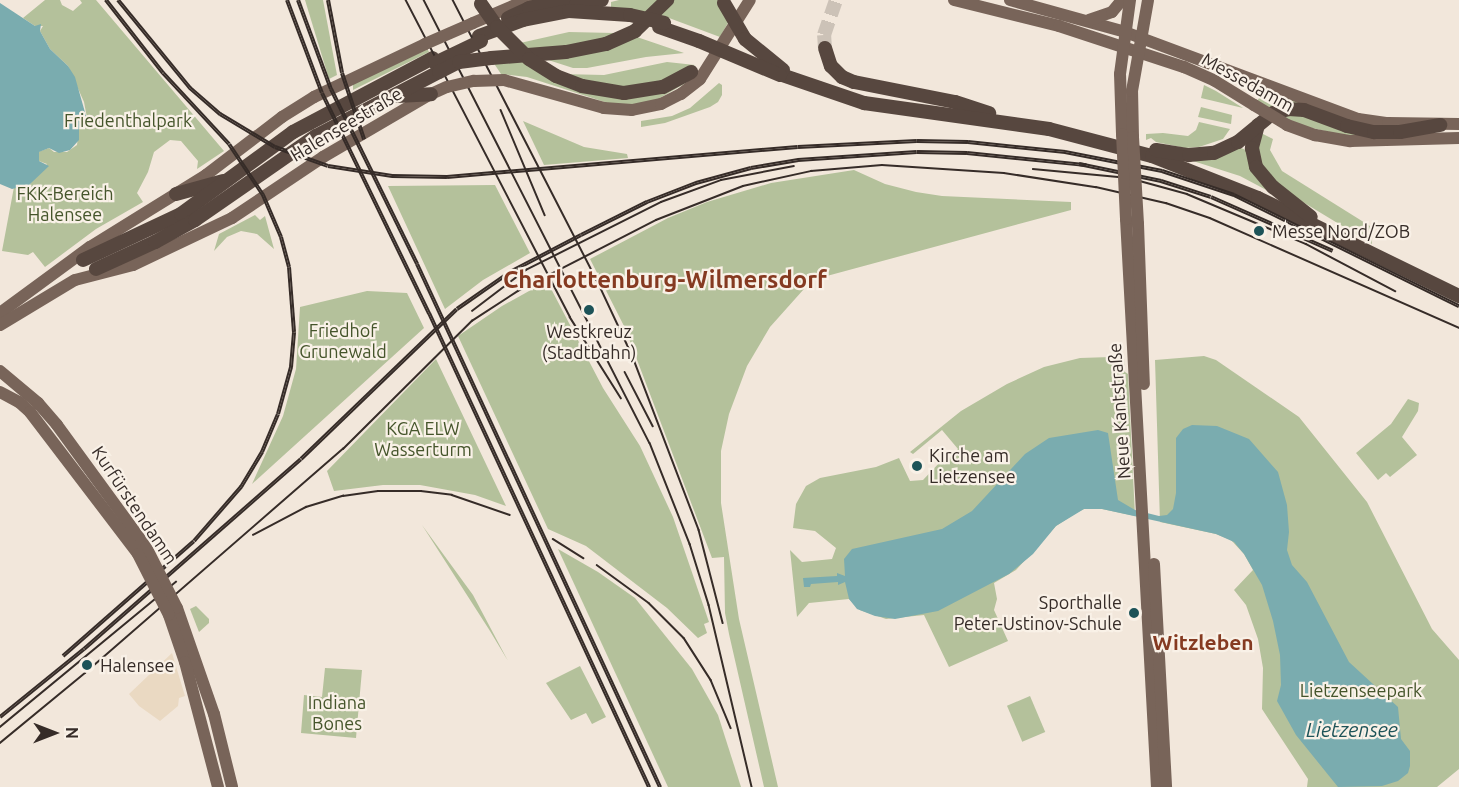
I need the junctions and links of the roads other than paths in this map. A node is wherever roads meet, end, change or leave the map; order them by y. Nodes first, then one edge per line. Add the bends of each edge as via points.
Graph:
1 (563, 0) edge
2 (602, 0) edge
3 (667, 0) edge
4 (750, 0) edge
5 (954, 0) edge
6 (1010, 0) edge
7 (1122, 0) edge
8 (1130, 0) edge
9 (1148, 0) edge
10 (480, 2) edge
11 (724, 2) edge
12 (533, 3) edge
13 (1089, 20) junction
14 (1125, 32) junction
15 (482, 37) junction
16 (1141, 38) junction
17 (1123, 46) junction
18 (825, 48) tunnel mouth
19 (1138, 51) junction
20 (717, 53) junction
21 (436, 64) junction
22 (691, 72) joint
23 (783, 73) junction
24 (430, 94) junction
25 (392, 96) junction
26 (364, 111) junction
27 (989, 113) junction
28 (1259, 123) junction
29 (1459, 124) edge
30 (1440, 125) junction
31 (1400, 132) junction
32 (1128, 136) junction
33 (1459, 138) edge
34 (1424, 139) junction
35 (1145, 148) junction
36 (231, 179) junction
37 (176, 194) junction
38 (1317, 221) junction
39 (83, 260) dead end
40 (96, 269) dead end
41 (1459, 289) edge
42 (1459, 296) edge
43 (0, 313) edge
44 (0, 325) edge
45 (0, 371) edge
46 (0, 392) edge
47 (1148, 518) junction
48 (142, 550) junction
49 (173, 612) junction
50 (218, 787) edge
51 (232, 787) edge
52 (1157, 787) edge
53 (1166, 787) edge

1 - 12 highway
2 - 12 highway
3 - 21 highway, bridge via 635,31 594,48
4 - 20 main road, Halenseestraße
5 - 17 main road, Messedamm
6 - 13 main road, Messedamm
7 - 13 main road via 1112,12
8 - 14 main road, Neue Kantstraße
9 - 16 main road, Neue Kantstraße
10 - 22 highway, bridge via 497,27 529,59 556,76 597,89 630,92 663,87
11 - 23 highway, bridge via 746,39
12 - 15 highway
12 - 37 main road, Halenseestraße, bridge via 473,23 314,97
13 - 14 main road, Messedamm
14 - 16 main road, Messedamm
14 - 17 main road, Neue Kantstraße
15 - 21 highway
15 - 23 highway, bridge via 524,20 569,11 628,17 700,38
16 - 19 main road, Neue Kantstraße
16 - 30 main road, Messedamm via 1358,119
17 - 19 main road, Messedamm
17 - 32 main road, Neue Kantstraße via 1120,75
18 - 27 highway via 831,66 854,82 955,102
19 - 32 main road, Neue Kantstraße
19 - 34 main road, Messedamm, bridge via 1195,71 1287,125 1338,140
20 - 22 main road, Halenseestraße
20 - 24 main road, Halenseestraße, bridge via 700,79 681,94 661,104 632,110 592,106 504,80 474,81
21 - 25 highway
21 - 26 highway via 398,83
21 - 36 highway via 293,132
23 - 27 highway via 863,95
23 - 42 highway via 864,103 1049,129 1152,156 1258,198
24 - 25 highway
24 - 44 main road, Halenseestraße via 323,157 226,221 133,265 75,280
25 - 26 highway
26 - 40 highway via 277,161 195,220
27 - 35 highway via 1062,126
28 - 31 highway via 1274,113 1296,109 1355,129
28 - 35 highway via 1238,142 1214,153 1189,155
28 - 38 highway via 1252,148 1256,167 1273,188
29 - 30 main road, Messedamm
30 - 31 highway
31 - 34 highway
32 - 47 main road, Neue Kantstraße, bridge
33 - 34 main road, Messedamm
35 - 38 highway via 1247,187
36 - 37 highway
36 - 39 highway via 167,223
37 - 43 main road, Halenseestraße via 90,247
38 - 41 highway
45 - 48 main road, Kurfürstendamm via 57,425
46 - 48 main road, Kurfürstendamm via 30,412
47 - 52 main road, Neue Kantstraße
47 - 53 main road, Neue Kantstraße
48 - 49 main road, Kurfürstendamm, bridge
49 - 50 main road, Kurfürstendamm
49 - 51 main road, Kurfürstendamm via 214,714

